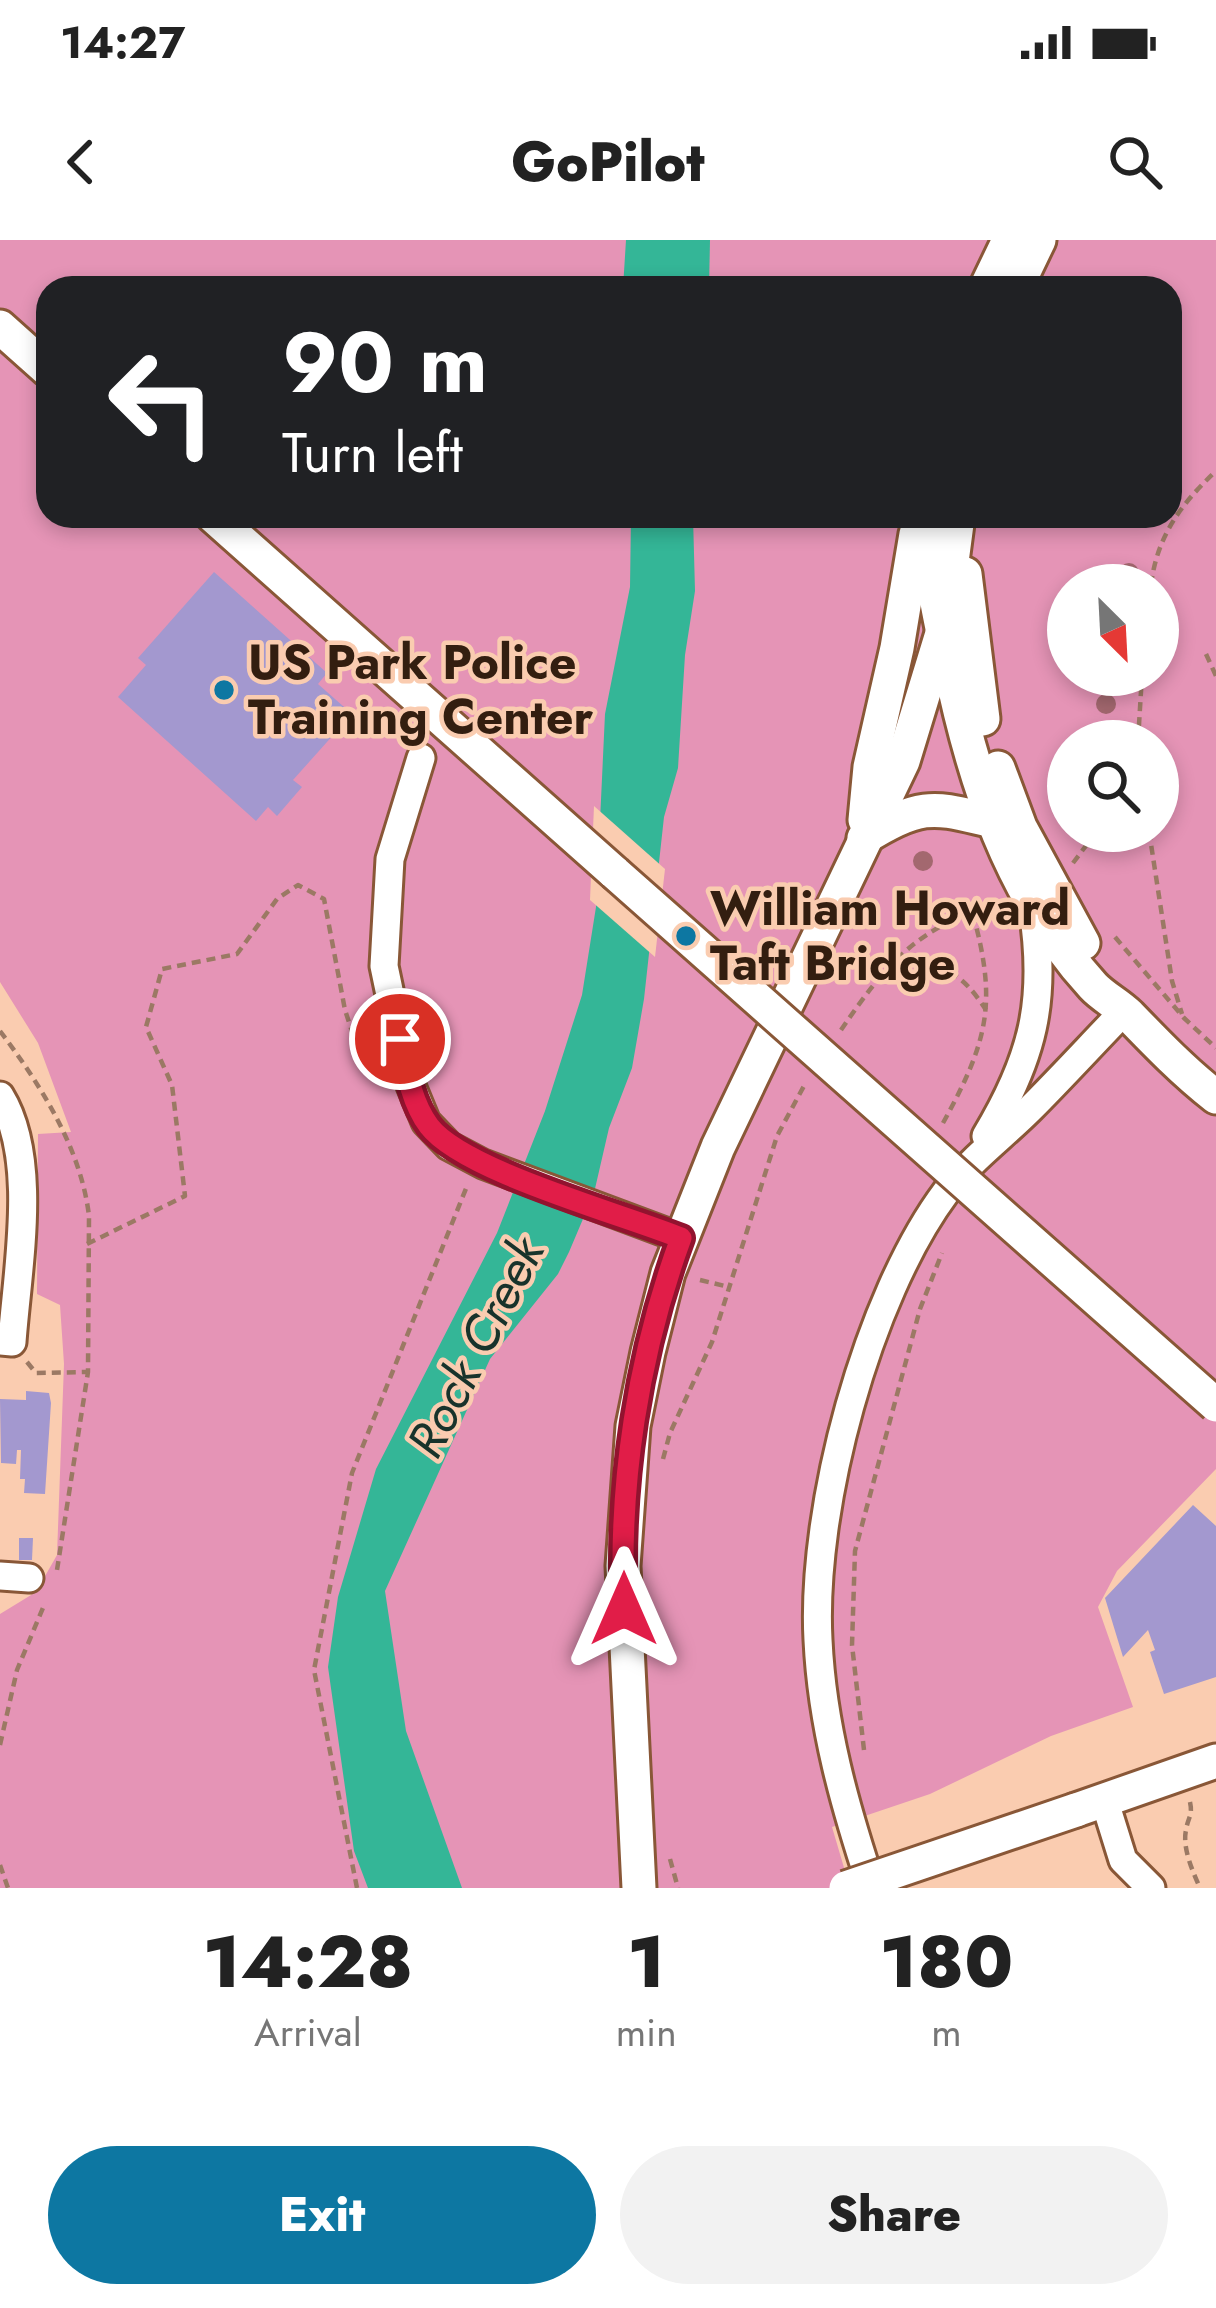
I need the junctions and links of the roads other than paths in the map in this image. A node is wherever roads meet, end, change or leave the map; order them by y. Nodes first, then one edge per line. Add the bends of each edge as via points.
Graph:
1 (1009, 240) edge
2 (1040, 240) edge
3 (992, 276) edge
4 (1022, 276) edge
5 (0, 327) edge
6 (36, 359) edge
7 (227, 528) edge
8 (922, 528) edge
9 (926, 528) edge
10 (959, 528) edge
11 (962, 528) edge
12 (943, 630) junction
13 (422, 758) dead end
14 (1006, 824) junction
15 (862, 839) junction
16 (1022, 902) junction
17 (1124, 1011) junction
18 (0, 1096) edge
19 (1216, 1097) edge
20 (10, 1157) edge
21 (968, 1165) junction
22 (681, 1238) junction
23 (6, 1341) edge
24 (1216, 1405) edge
25 (0, 1576) edge
26 (44, 1586) road end
27 (1200, 1767) edge
28 (1090, 1804) junction
29 (639, 1888) edge
30 (846, 1888) edge
31 (872, 1888) edge
32 (1151, 1888) edge

1 - 3 main road
2 - 4 main road
5 - 6 main road
7 - 24 main road, bridge
8 - 15 main road
9 - 12 main road
10 - 12 main road
11 - 14 main road via 983,722
12 - 14 main road via 956,692
12 - 15 main road via 903,761
13 - 22 street via 390,860 384,966 418,1108 477,1170
14 - 15 main road via 931,809
14 - 16 main road
14 - 17 main road
15 - 22 main road
16 - 17 main road
16 - 21 street via 1040,988 1033,1032 1012,1093
17 - 19 main road
17 - 21 street
18 - 20 street via 15,1129
20 - 23 street via 21,1214
21 - 31 street via 928,1217 873,1336 822,1554 818,1640 826,1711
22 - 29 main road via 636,1409 625,1521
25 - 26 street
27 - 28 main road
28 - 30 main road, bridge
28 - 32 street

